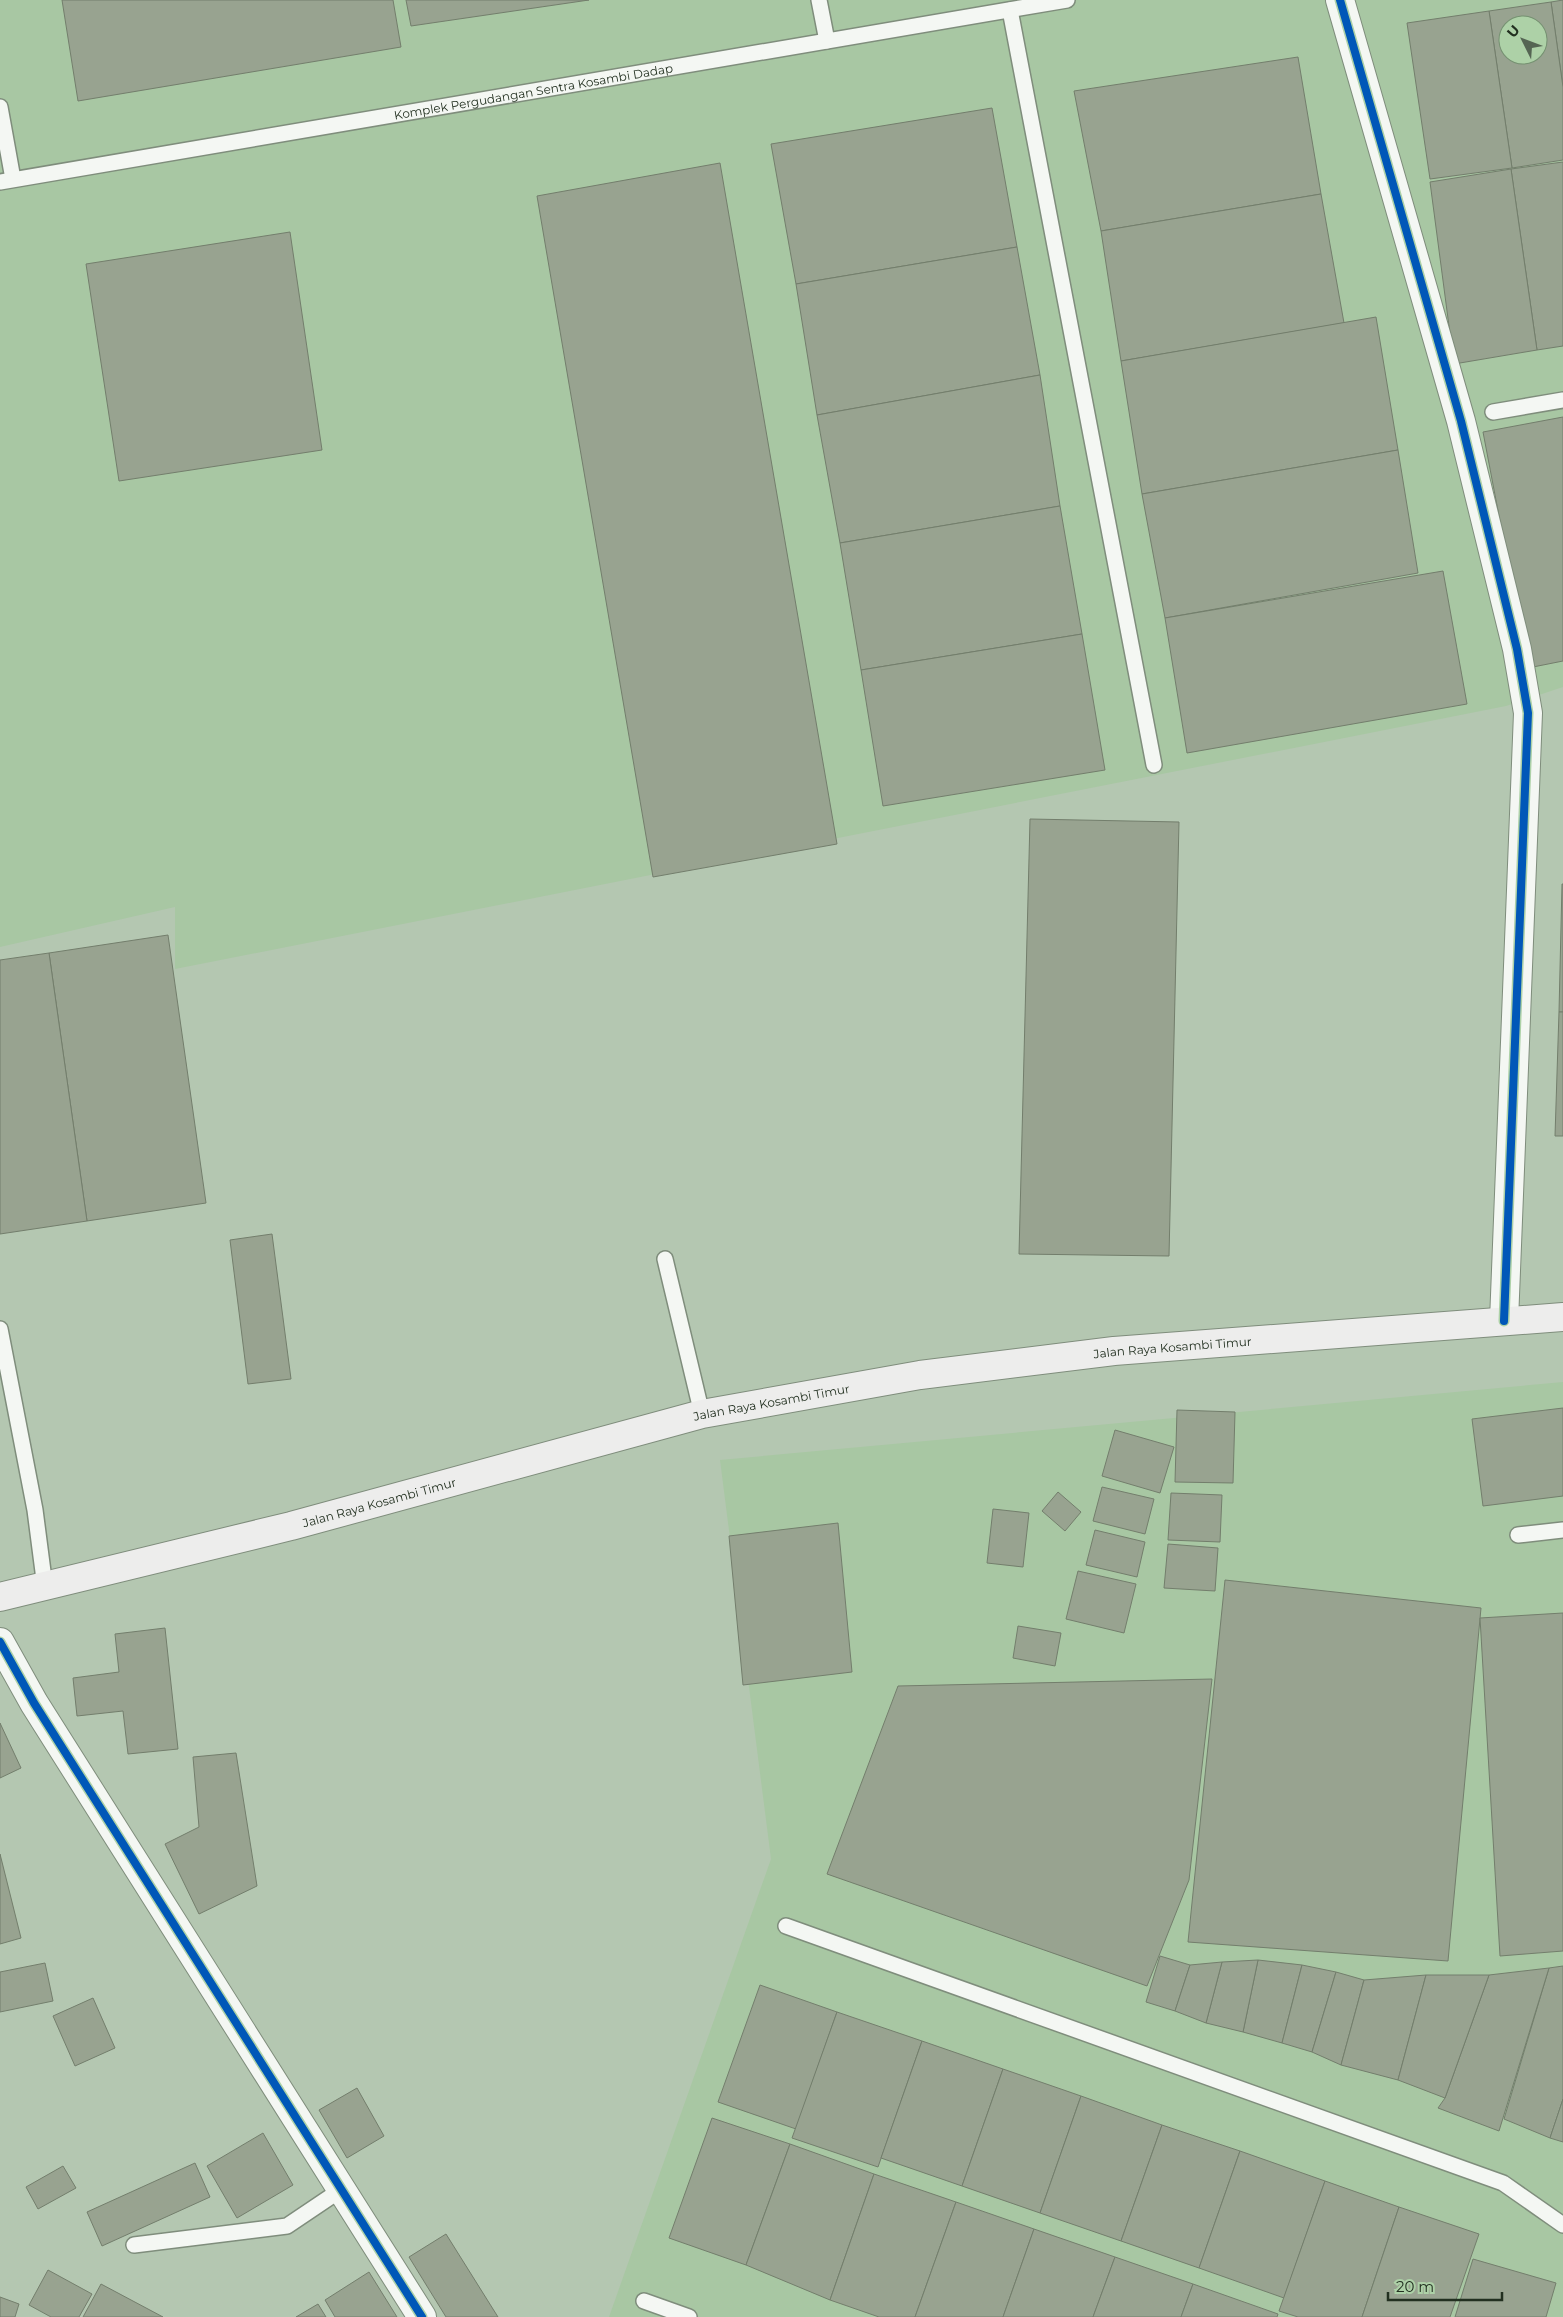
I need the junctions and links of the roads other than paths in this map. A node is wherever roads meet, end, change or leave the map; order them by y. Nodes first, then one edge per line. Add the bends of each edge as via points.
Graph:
1 (819, 0) edge
2 (1067, 0) edge
3 (1340, 0) edge
4 (1010, 10) junction
5 (827, 41) junction
6 (0, 107) edge
7 (6, 181) edge
8 (1563, 400) edge
9 (1493, 412) dead end
10 (1154, 765) dead end
11 (665, 1259) dead end
12 (1563, 1317) edge
13 (1504, 1320) junction
14 (0, 1329) edge
15 (702, 1414) junction
16 (1563, 1530) edge
17 (1518, 1535) dead end
18 (45, 1587) junction
19 (0, 1597) edge
20 (0, 1642) edge
21 (786, 1926) dead end
22 (342, 2190) junction
23 (1563, 2225) edge
24 (134, 2245) dead end
25 (644, 2301) dead end
26 (422, 2317) edge
27 (689, 2317) edge

1 - 5 lane
2 - 4 lane, Komplek Pergudangan Sentra Kosambi Dadap
3 - 13 street via 1461,421 1517,649 1528,713
4 - 5 lane, Komplek Pergudangan Sentra Kosambi Dadap
4 - 10 lane
5 - 7 lane, Komplek Pergudangan Sentra Kosambi Dadap
6 - 7 lane
8 - 9 lane
11 - 15 lane
12 - 13 main road, Jalan Raya Kosambi Timur
13 - 15 main road, Jalan Raya Kosambi Timur via 1114,1351 920,1375
14 - 18 lane via 35,1510
15 - 18 main road, Jalan Raya Kosambi Timur via 291,1526
16 - 17 lane
18 - 19 main road, Jalan Raya Kosambi Timur
20 - 22 street via 34,1703
21 - 23 lane via 1503,2183
22 - 24 lane via 287,2226
22 - 26 street
25 - 27 lane

